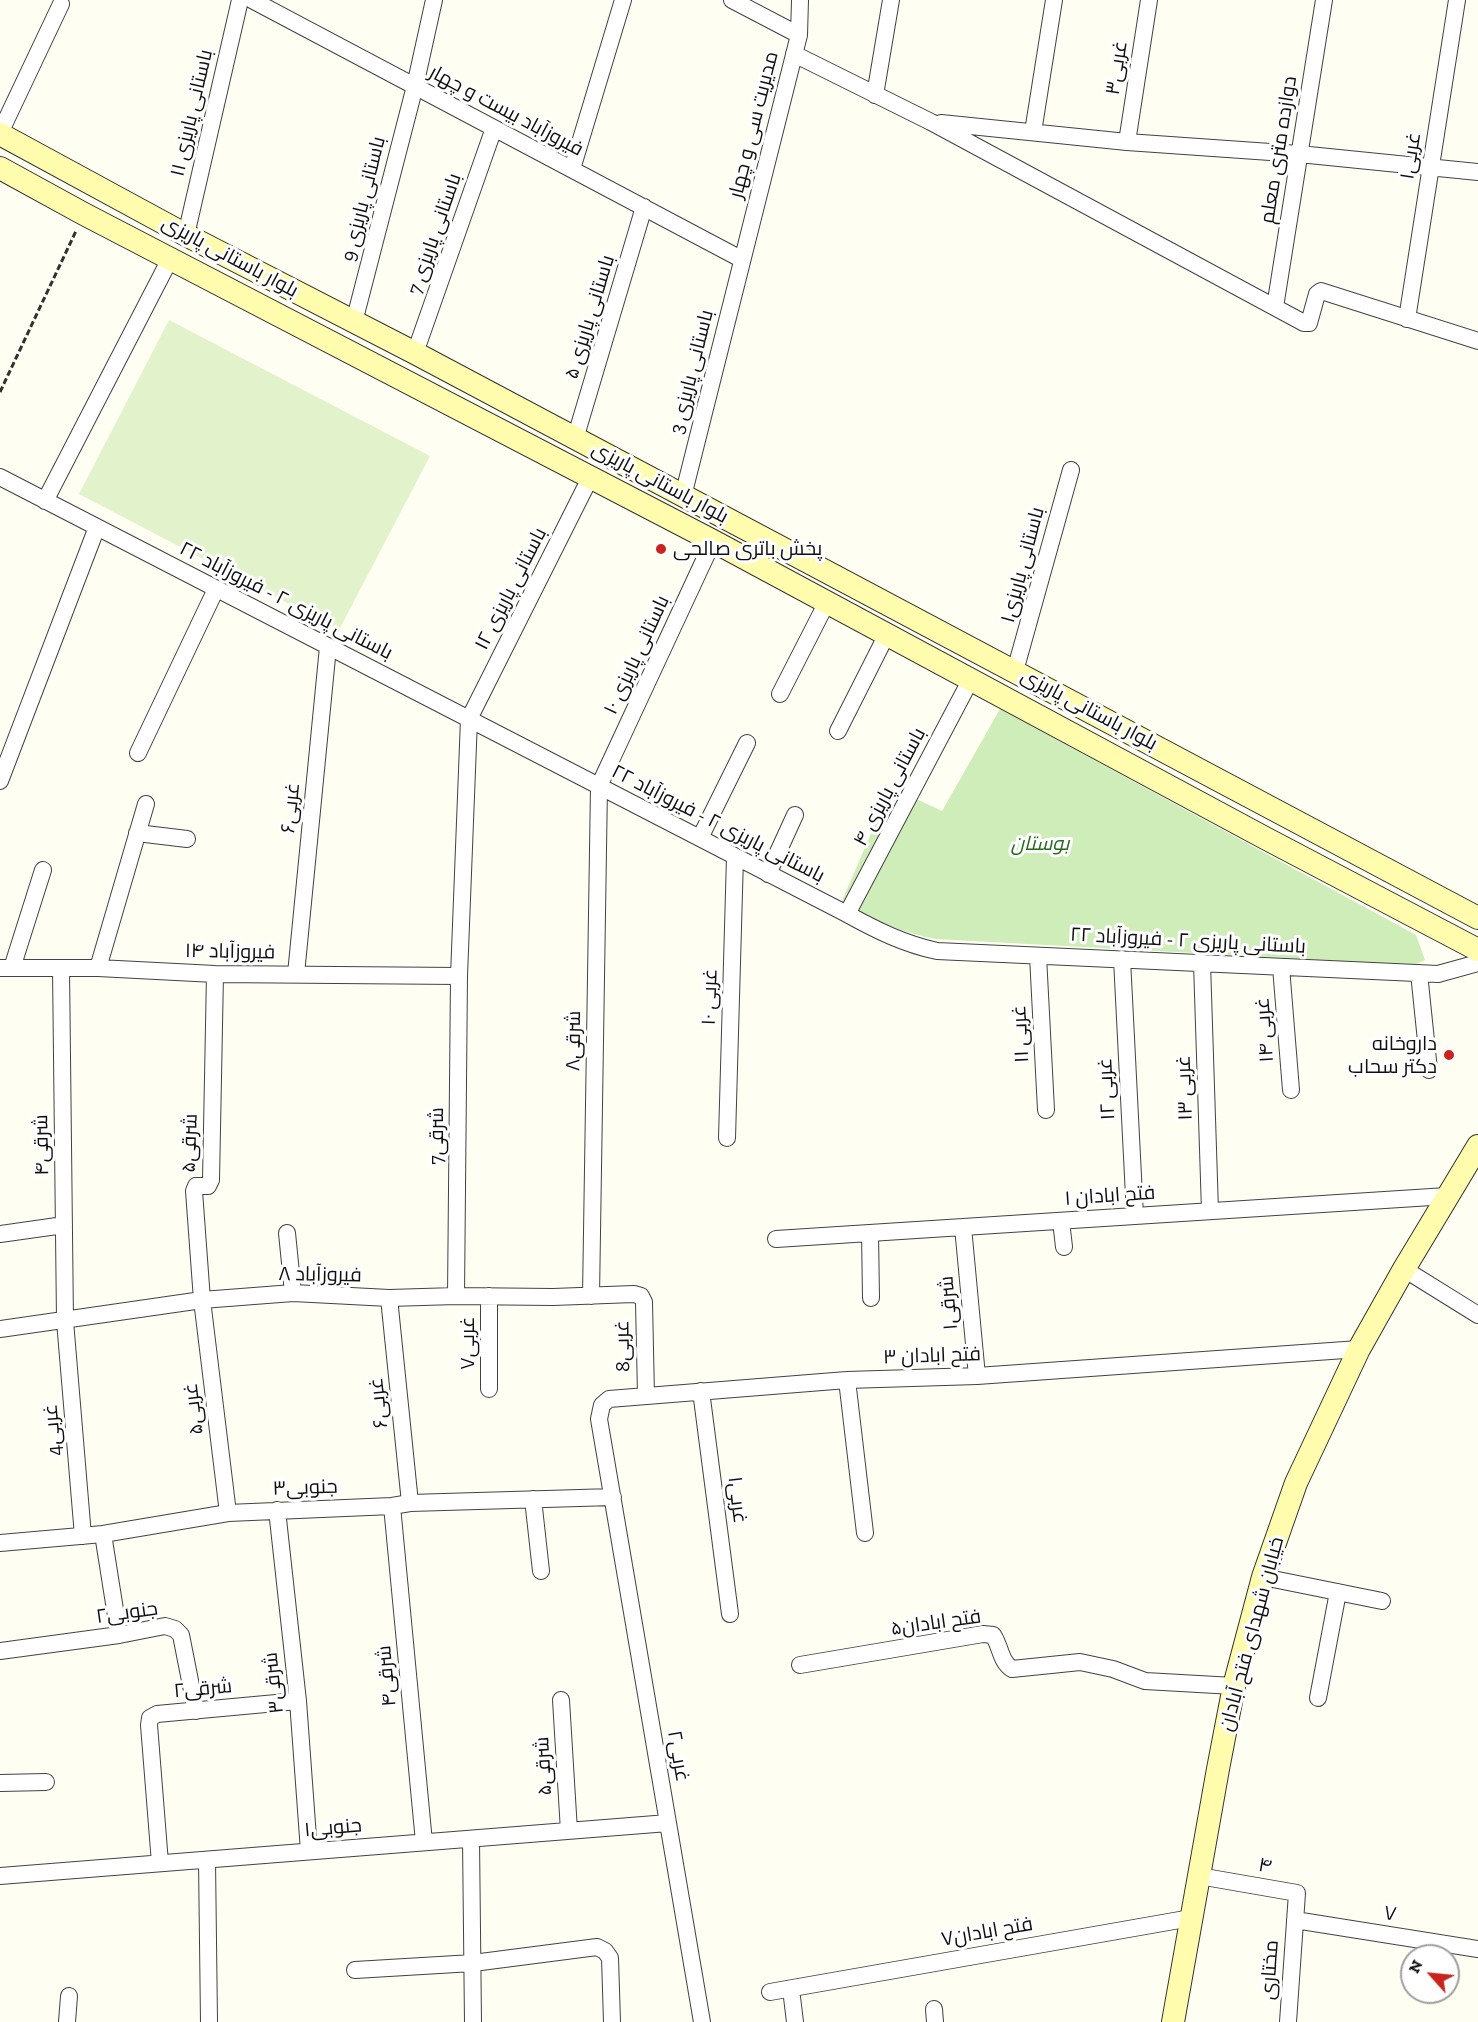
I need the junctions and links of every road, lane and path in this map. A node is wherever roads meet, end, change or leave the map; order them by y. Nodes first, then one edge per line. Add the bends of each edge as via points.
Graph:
1 (240, 0) edge
2 (252, 0) edge
3 (434, 0) edge
4 (623, 0) edge
5 (732, 0) edge
6 (800, 0) edge
7 (891, 0) edge
8 (1054, 0) edge
9 (1149, 0) edge
10 (1324, 0) edge
11 (1457, 0) edge
12 (61, 4) dead end
13 (799, 35) junction
14 (794, 54) junction
15 (415, 86) junction
16 (875, 96) junction
17 (931, 122) junction
18 (494, 128) junction
19 (1033, 132) junction
20 (0, 133) edge
21 (1127, 142) junction
22 (1299, 154) junction
23 (1431, 167) junction
24 (0, 168) edge
25 (572, 170) junction
26 (1478, 172) edge
27 (644, 207) junction
28 (84, 214) junction
29 (186, 235) junction
30 (170, 259) junction
31 (741, 259) junction
32 (1275, 307) junction
33 (1407, 319) junction
34 (354, 322) junction
35 (1478, 341) edge
36 (415, 353) junction
37 (0, 392) edge
38 (576, 439) junction
39 (1071, 470) dead end
40 (0, 477) edge
41 (590, 478) junction
42 (683, 496) junction
43 (45, 501) junction
44 (97, 527) junction
45 (713, 541) junction
46 (216, 589) junction
47 (827, 602) junction
48 (888, 634) junction
49 (328, 647) junction
50 (1015, 671) junction
51 (971, 679) junction
52 (780, 694) dead end
53 (469, 719) junction
54 (838, 730) dead end
55 (747, 743) dead end
56 (138, 753) dead end
57 (0, 781) edge
58 (598, 786) junction
59 (146, 804) dead end
60 (795, 815) dead end
61 (137, 833) junction
62 (700, 838) junction
63 (187, 839) dead end
64 (735, 857) junction
65 (43, 870) dead end
66 (768, 874) junction
67 (847, 914) junction
68 (1478, 918) edge
69 (1478, 950) edge
70 (1038, 956) junction
71 (1122, 959) junction
72 (1202, 963) junction
73 (1478, 963) edge
74 (1281, 967) junction
75 (6, 968) edge
76 (61, 968) junction
77 (98, 968) junction
78 (1419, 973) junction
79 (215, 974) junction
80 (296, 974) junction
81 (459, 975) junction
82 (1429, 1070) dead end
83 (1291, 1090) dead end
84 (1046, 1110) dead end
85 (726, 1138) dead end
86 (1478, 1146) edge
87 (1447, 1196) junction
88 (1210, 1211) junction
89 (1135, 1216) junction
90 (1061, 1221) junction
91 (64, 1225) junction
92 (963, 1227) junction
93 (287, 1233) dead end
94 (870, 1233) junction
95 (0, 1234) edge
96 (776, 1239) dead end
97 (1064, 1247) dead end
98 (1404, 1269) junction
99 (293, 1293) junction
100 (456, 1296) junction
101 (489, 1296) junction
102 (591, 1296) junction
103 (641, 1296) joint
104 (389, 1298) junction
105 (871, 1298) dead end
106 (202, 1300) junction
107 (1478, 1315) edge
108 (64, 1321) junction
109 (0, 1329) edge
110 (1359, 1349) junction
111 (977, 1376) junction
112 (847, 1380) junction
113 (489, 1389) dead end
114 (701, 1391) junction
115 (646, 1395) junction
116 (613, 1497) junction
117 (533, 1499) junction
118 (411, 1503) junction
119 (392, 1506) junction
120 (277, 1510) junction
121 (228, 1513) junction
122 (865, 1533) dead end
123 (103, 1534) junction
124 (83, 1536) junction
125 (0, 1543) edge
126 (541, 1571) dead end
127 (1263, 1577) junction
128 (1338, 1592) junction
129 (1382, 1601) dead end
130 (730, 1614) dead end
131 (119, 1635) junction
132 (0, 1652) edge
133 (800, 1665) dead end
134 (1234, 1686) junction
135 (1318, 1698) dead end
136 (561, 1700) dead end
137 (298, 1701) junction
138 (196, 1711) junction
139 (46, 1782) dead end
140 (0, 1783) edge
141 (669, 1822) junction
142 (569, 1831) junction
143 (471, 1839) junction
144 (424, 1842) junction
145 (309, 1851) junction
146 (207, 1860) junction
147 (160, 1863) junction
148 (0, 1876) edge
149 (1199, 1876) junction
150 (1191, 1918) junction
151 (1295, 1920) junction
152 (1478, 1949) edge
153 (473, 1964) junction
154 (355, 1970) dead end
155 (791, 1989) junction
156 (770, 1992) dead end
157 (69, 1996) dead end
158 (67, 2022) edge
159 (209, 2022) edge
160 (472, 2022) edge
161 (612, 2022) edge
162 (702, 2022) edge
163 (795, 2022) edge
164 (1173, 2022) edge
165 (1288, 2022) edge

1 - 29 street, باستانی پاریزی ۱۱
2 - 15 street, فیروزآباد بیست و چهار
3 - 15 street, باستانی پاریزی 9
4 - 25 street
5 - 13 street
6 - 13 street, مدیریت سی و چهار
7 - 16 street
8 - 19 street
9 - 21 street, غربی۳
10 - 22 street, دوازده متری معلم
11 - 23 street, غربی۱
12 - 20 street
13 - 14 street, مدیریت سی و چهار
14 - 16 street
14 - 31 street, مدیریت سی و چهار
15 - 18 street, فیروزآباد بیست و چهار
15 - 34 street, باستانی پاریزی 9
16 - 17 street
17 - 19 street
17 - 32 street
18 - 25 street, فیروزآباد بیست و چهار
18 - 36 street, باستانی پاریزی 7
19 - 21 street
20 - 29 main road, بلوار باستانی پاریزی
21 - 22 street
22 - 23 street
22 - 32 street, دوازده متری معلم
23 - 26 street
23 - 33 street, غربی۱
24 - 28 main road, بلوار باستانی پاریزی
25 - 27 street, فیروزآباد بیست و چهار
27 - 31 street, فیروزآباد بیست و چهار
27 - 38 street, باستانی پاریزی ۵
28 - 30 main road, بلوار باستانی پاریزی
28 - 37 path
29 - 34 main road, بلوار باستانی پاریزی
30 - 41 main road, بلوار باستانی پاریزی
30 - 43 street
31 - 42 street, باستانی پاریزی 3
32 - 33 street via 1304,324 1309,323 1321,291
33 - 35 street
34 - 36 main road, بلوار باستانی پاریزی
36 - 38 main road, بلوار باستانی پاریزی
38 - 42 main road, بلوار باستانی پاریزی
39 - 50 street, باستانی پاریزی۱
40 - 43 street, باستانی پاریزی ۲ - فیروزآباد ۲۲
41 - 45 main road, بلوار باستانی پاریزی
41 - 53 street, باستانی پاریزی ۱۲
42 - 50 main road, بلوار باستانی پاریزی
43 - 44 street, باستانی پاریزی ۲ - فیروزآباد ۲۲
44 - 46 street, باستانی پاریزی ۲ - فیروزآباد ۲۲
44 - 57 street
45 - 47 main road, بلوار باستانی پاریزی
45 - 58 street, باستانی پاریزی ۱۰
46 - 49 street, باستانی پاریزی ۲ - فیروزآباد ۲۲
46 - 56 street
47 - 48 main road, بلوار باستانی پاریزی
47 - 52 street
48 - 51 main road, بلوار باستانی پاریزی
48 - 54 street
49 - 53 street, باستانی پاریزی ۲ - فیروزآباد ۲۲
49 - 80 street, غربی۶
50 - 68 main road, بلوار باستانی پاریزی
51 - 67 street, باستانی پاریزی ۴
51 - 69 main road, بلوار باستانی پاریزی
53 - 58 street, باستانی پاریزی ۲ - فیروزآباد ۲۲
53 - 81 street, شرقی7
55 - 62 street
58 - 62 street, باستانی پاریزی ۲ - فیروزآباد ۲۲
58 - 102 street, شرقی۸
59 - 61 street
60 - 66 street
61 - 63 street
61 - 77 street
62 - 64 street, باستانی پاریزی ۲ - فیروزآباد ۲۲
64 - 66 street, باستانی پاریزی ۲ - فیروزآباد ۲۲
64 - 85 street, غربی ۱۰
65 - 75 street
66 - 67 street, باستانی پاریزی ۲ - فیروزآباد ۲۲
67 - 70 street, باستانی پاریزی ۲ - فیروزآباد ۲۲ via 914,946 937,951
70 - 71 street, باستانی پاریزی ۲ - فیروزآباد ۲۲
70 - 84 street, غربی ۱۱
71 - 72 street, باستانی پاریزی ۲ - فیروزآباد ۲۲
71 - 89 street, غربی ۱۲
72 - 74 street, باستانی پاریزی ۲ - فیروزآباد ۲۲
72 - 88 street, غربی ۱۳
73 - 78 street, باستانی پاریزی ۲ - فیروزآباد ۲۲ via 1438,974
74 - 78 street, باستانی پاریزی ۲ - فیروزآباد ۲۲
74 - 83 street, غربی ۱۴
75 - 76 street, فیروزآباد ۱۴
76 - 77 street, فیروزآباد ۱۴
76 - 91 street, شرقی۴
77 - 79 street, فیروزآباد ۱۴
78 - 82 street
79 - 80 street, فیروزآباد ۱۴
79 - 106 street, شرقی۵ via 211,1180 208,1186 196,1185 194,1191
80 - 81 street, فیروزآباد ۱۴
81 - 100 street, شرقی7
86 - 87 main road, خیابان شهدای فتح آبادان
87 - 88 street, فتح ابادان ۱
87 - 98 main road, خیابان شهدای فتح آبادان
88 - 89 street, فتح ابادان ۱
89 - 90 street, فتح ابادان ۱
90 - 92 street, فتح ابادان ۱
90 - 97 street
91 - 95 street
91 - 108 street, شرقی۴
92 - 94 street, فتح ابادان ۱
92 - 111 street, شرقی۱
93 - 99 street
94 - 96 street, فتح ابادان ۱
94 - 105 street
98 - 107 street
98 - 110 main road, خیابان شهدای فتح آبادان
99 - 104 street, فیروزآباد ۸
99 - 106 street, فیروزآباد ۸
100 - 101 street, فیروزآباد ۸
100 - 104 street, فیروزآباد ۸
101 - 102 street, فیروزآباد ۸
101 - 113 street, غربی۷
102 - 103 street, فیروزآباد ۸
103 - 115 street, غربی8
104 - 118 street, غربی۶
106 - 108 street, فیروزآباد ۸
106 - 121 street, غربی۵
108 - 109 street, فیروزآباد ۸
108 - 124 street, غربی4
110 - 111 street, فتح ابادان ۳
110 - 127 main road, خیابان شهدای فتح آبادان via 1296,1483
111 - 112 street, فتح ابادان ۳
112 - 114 street, فتح ابادان ۳
112 - 122 street
114 - 115 street, فتح ابادان ۳
114 - 130 street, غربی۱
115 - 116 street, فتح ابادان ۳ via 609,1399 602,1405 599,1419
116 - 117 street, جنوبی۳
116 - 141 street, غربی۲
117 - 118 street, جنوبی۳
117 - 126 street
118 - 119 street, جنوبی۳
119 - 120 street, جنوبی۳
119 - 144 street, شرقی۴
120 - 121 street, جنوبی۳
120 - 137 street, شرقی۳
121 - 123 street, جنوبی۳
123 - 124 street, جنوبی۳
123 - 131 street
124 - 125 street, جنوبی۳
127 - 128 street
127 - 134 main road, خیابان شهدای فتح آبادان
128 - 129 street
128 - 135 street
131 - 132 street, جنوبی۲
131 - 138 street, جنوبی۲ via 165,1626 175,1629 181,1635
133 - 134 street, فتح ابادان۵ via 983,1634 993,1635 1005,1664 1012,1669 1080,1662 1113,1669 1145,1682
134 - 149 main road, خیابان شهدای فتح آبادان
136 - 142 street, شرقی۵
137 - 138 street, شرقی۲
137 - 145 street, شرقی۳
138 - 147 street, شرقی۲ via 150,1718
139 - 140 street
141 - 142 street, جنوبی۱
141 - 162 street, غربی۲
142 - 143 street, جنوبی۱
143 - 144 street, جنوبی۱
143 - 153 street
144 - 145 street, جنوبی۱
145 - 146 street, جنوبی۱
146 - 147 street, جنوبی۱
146 - 159 street
147 - 148 street, جنوبی۱
149 - 150 main road, خیابان شهدای فتح آبادان
149 - 151 street, ۴ via 1297,1893
150 - 155 street, فتح ابادان۷
150 - 164 main road, خیابان شهدای فتح آبادان
151 - 152 street, ۷
151 - 165 street, مختاری
153 - 154 street
153 - 160 street
153 - 161 street via 597,1947 610,1958
155 - 156 street, فتح ابادان۷
155 - 163 street
157 - 158 street

